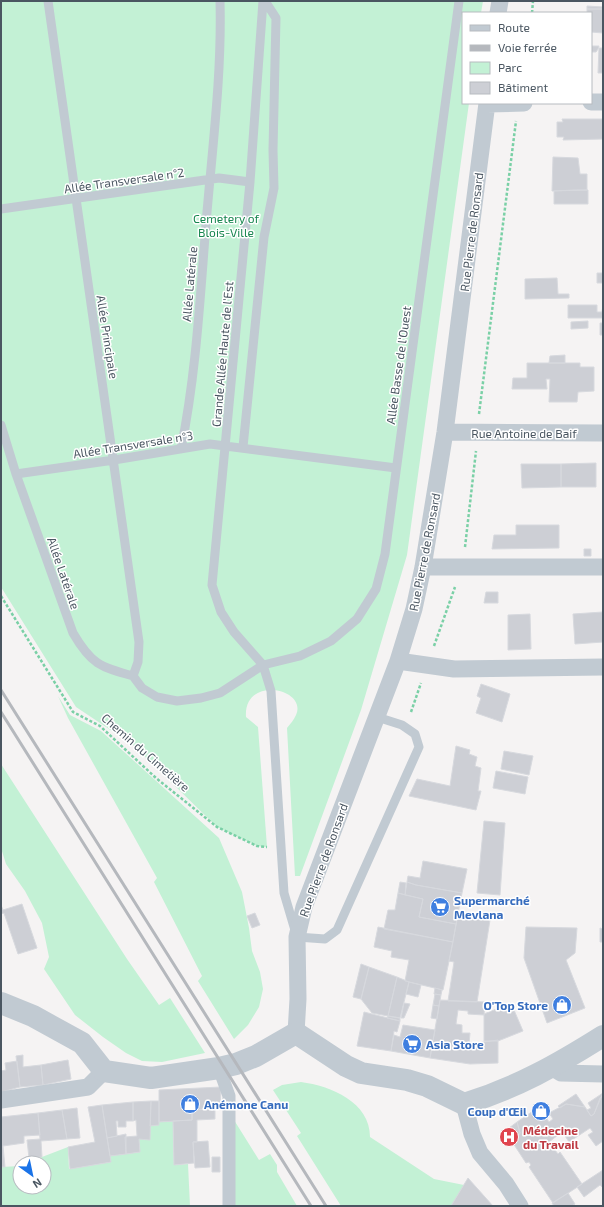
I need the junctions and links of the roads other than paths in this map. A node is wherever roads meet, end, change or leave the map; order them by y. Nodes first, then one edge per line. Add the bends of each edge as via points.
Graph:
1 (48, 1) edge
2 (220, 1) edge
3 (264, 1) edge
4 (459, 1) edge
5 (500, 1) edge
6 (498, 12) edge
7 (592, 102) edge
8 (603, 102) edge
9 (487, 104) edge
10 (210, 180) junction
11 (250, 182) junction
12 (75, 199) junction
13 (1, 209) edge
14 (1, 425) edge
15 (445, 432) junction
16 (603, 433) edge
17 (225, 446) junction
18 (243, 447) junction
19 (181, 449) junction
20 (114, 460) junction
21 (396, 468) junction
22 (16, 474) junction
23 (603, 567) edge
24 (423, 568) junction
25 (398, 661) junction
26 (263, 665) junction
27 (603, 667) edge
28 (133, 676) junction
29 (377, 717) junction
30 (297, 937) junction
31 (1, 1003) edge
32 (296, 1033) junction
33 (603, 1036) edge
34 (219, 1068) junction
35 (553, 1068) junction
36 (104, 1071) junction
37 (603, 1074) edge
38 (1, 1100) edge
39 (464, 1104) junction
40 (229, 1206) edge
41 (520, 1206) edge

1 - 12 lane, Allée Principale
2 - 10 lane, Allée Latérale via 221,29
3 - 11 lane, Grande Allée Haute de l'Est
3 - 18 lane via 276,18 274,188 264,238
4 - 21 lane, Allée Basse de l'Ouest
5 - 6 street
7 - 8 street
9 - 15 street, Rue Pierre de Ronsard
10 - 11 lane, Allée Transversale n°2 via 219,178
10 - 12 lane, Allée Transversale n°2
10 - 19 lane, Allée Latérale via 194,362
11 - 17 lane, Grande Allée Haute de l'Est
12 - 13 lane, Allée Transversale n°2
12 - 20 lane, Allée Principale
14 - 22 lane, Allée Latérale
15 - 16 street, Rue Antoine de Baif
15 - 24 street, Rue Pierre de Ronsard
17 - 18 lane, Allée Transversale n°3
17 - 19 lane, Allée Transversale n°3 via 210,444
17 - 26 lane, Grande Allée Haute de l'Est via 212,585 221,612 234,632
18 - 21 lane, Allée Transversale n°3
19 - 20 lane, Allée Transversale n°3
20 - 22 lane, Allée Transversale n°3
20 - 28 lane, Allée Principale via 139,642 138,662
21 - 26 lane, Allée Basse de l'Ouest via 385,554 376,589 357,619 331,641 300,656
22 - 28 lane, Allée Latérale via 73,633 82,650 105,669
23 - 24 street
24 - 25 street, Rue Pierre de Ronsard
25 - 27 street via 454,669
25 - 29 street, Rue Pierre de Ronsard
26 - 28 lane, Allée Basse de l'Ouest via 220,693 178,701 157,697 142,688
26 - 30 lane, Grande Allée Haute de l'Est via 271,691 284,893
29 - 30 street, Rue Pierre de Ronsard via 304,907
29 - 30 lane via 402,725 415,734 419,747 337,930 324,938
30 - 32 street, Rue Pierre de Ronsard
31 - 36 street via 33,1016 82,1043
32 - 34 street via 256,1056
32 - 39 street via 360,1073 407,1080 427,1086
33 - 35 street
34 - 36 street via 151,1078
34 - 40 street via 229,1096
35 - 37 street via 561,1073
35 - 39 street via 501,1092
36 - 38 street via 88,1088
39 - 41 street via 480,1153 506,1184

